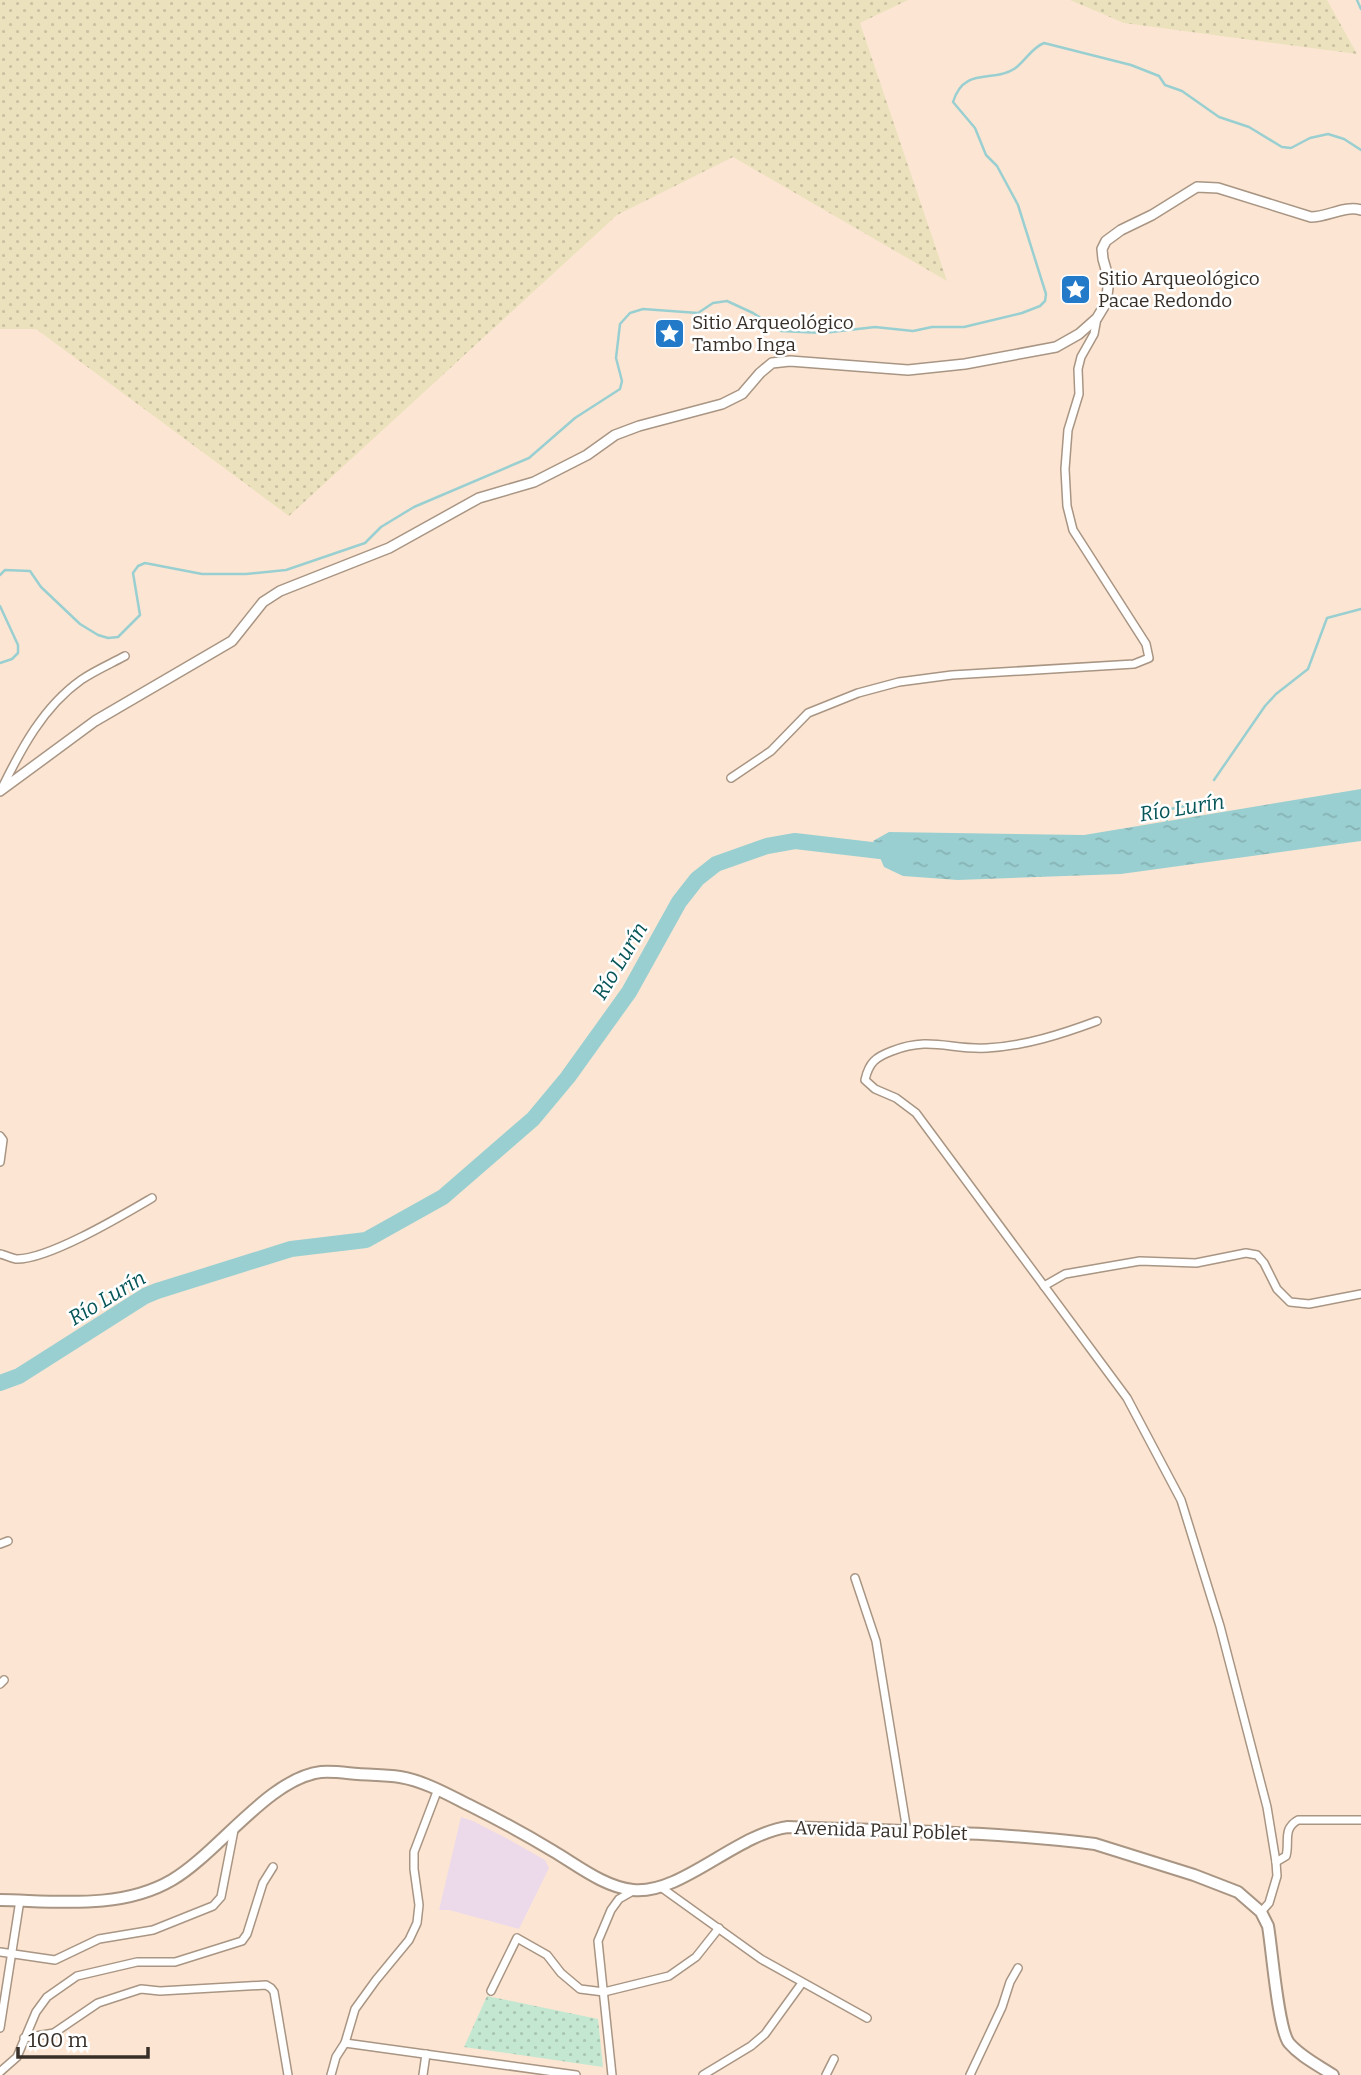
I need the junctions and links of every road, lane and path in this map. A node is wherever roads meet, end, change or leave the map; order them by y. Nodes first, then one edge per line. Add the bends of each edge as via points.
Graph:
1 (1361, 210) edge
2 (1097, 318) junction
3 (125, 656) dead end
4 (731, 778) dead end
5 (0, 791) edge
6 (1097, 1021) dead end
7 (0, 1136) edge
8 (0, 1162) edge
9 (152, 1198) dead end
10 (0, 1254) edge
11 (1044, 1286) junction
12 (1361, 1294) edge
13 (855, 1578) dead end
14 (438, 1789) junction
15 (1361, 1820) edge
16 (234, 1829) junction
17 (907, 1831) junction
18 (1276, 1862) junction
19 (273, 1867) dead end
20 (662, 1888) junction
21 (634, 1890) junction
22 (0, 1900) edge
23 (20, 1900) junction
24 (1261, 1912) junction
25 (719, 1928) junction
26 (0, 1952) edge
27 (13, 1953) junction
28 (1018, 1968) dead end
29 (802, 1983) junction
30 (491, 1991) dead end
31 (604, 1992) junction
32 (867, 2018) dead end
33 (0, 2028) edge
34 (24, 2038) junction
35 (345, 2043) junction
36 (426, 2054) junction
37 (834, 2059) dead end
38 (0, 2072) edge
39 (539, 2072) edge
40 (709, 2074) edge
41 (288, 2075) edge
42 (331, 2075) edge
43 (423, 2075) edge
44 (576, 2075) edge
45 (612, 2075) edge
46 (826, 2075) edge
47 (970, 2075) edge
48 (1333, 2075) edge

1 - 2 street via 1311,217 1218,188 1197,187 1105,241 1103,258 1110,280 1106,303
2 - 4 street via 1081,357 1079,394 1068,430 1067,506 1073,530 1146,645 1149,658 1134,664 952,675 858,693 808,713 771,751
2 - 5 street via 1056,347 965,364 908,370 772,363 742,394 722,404 615,435 534,482 480,498 389,548 280,591 263,602 232,641 95,722
3 - 5 street via 82,679 57,700 24,744
6 - 11 street via 1062,1034 988,1048 913,1043 875,1058 867,1069 865,1080 875,1089 916,1113
7 - 8 street
9 - 10 street via 97,1229 34,1256 15,1259
11 - 12 street via 1065,1273 1140,1261 1196,1263 1246,1253 1257,1255 1290,1302 1310,1304
11 - 18 street via 1127,1398 1181,1500 1220,1626
13 - 17 street via 876,1641
14 - 16 main road, Avenida Paul Poblet via 402,1777 321,1772 287,1785
14 - 21 main road, Avenida Paul Poblet via 610,1885
14 - 35 street via 414,1852 417,1923 355,2009
15 - 18 street via 1298,1820 1287,1831 1286,1856
16 - 23 main road, Avenida Paul Poblet via 198,1862 151,1890 100,1901
16 - 27 street via 221,1897 213,1906 153,1930 99,1939 55,1960
17 - 20 main road, Avenida Paul Poblet via 777,1828
17 - 24 main road, Avenida Paul Poblet via 1024,1835 1095,1844 1226,1887
18 - 24 street via 1275,1887
19 - 34 street via 242,1941 174,1962 137,1962 77,1976 47,1997
20 - 21 main road, Avenida Paul Poblet
20 - 25 street
21 - 31 street via 620,1899 598,1941
22 - 23 main road, Avenida Paul Poblet
23 - 27 street
24 - 48 main road via 1270,1938 1287,2041
25 - 29 street
25 - 31 street via 696,1957 669,1976
26 - 27 street
27 - 33 street
28 - 47 street
29 - 32 street
29 - 40 street via 765,2034
30 - 31 street via 517,1938 547,1955 580,1989
31 - 45 street
34 - 38 street via 17,2057
34 - 41 street via 54,2033 98,2003 141,1989 266,1985 274,1992
35 - 36 street
35 - 42 street
36 - 39 street
36 - 43 street
37 - 46 street
39 - 44 street

